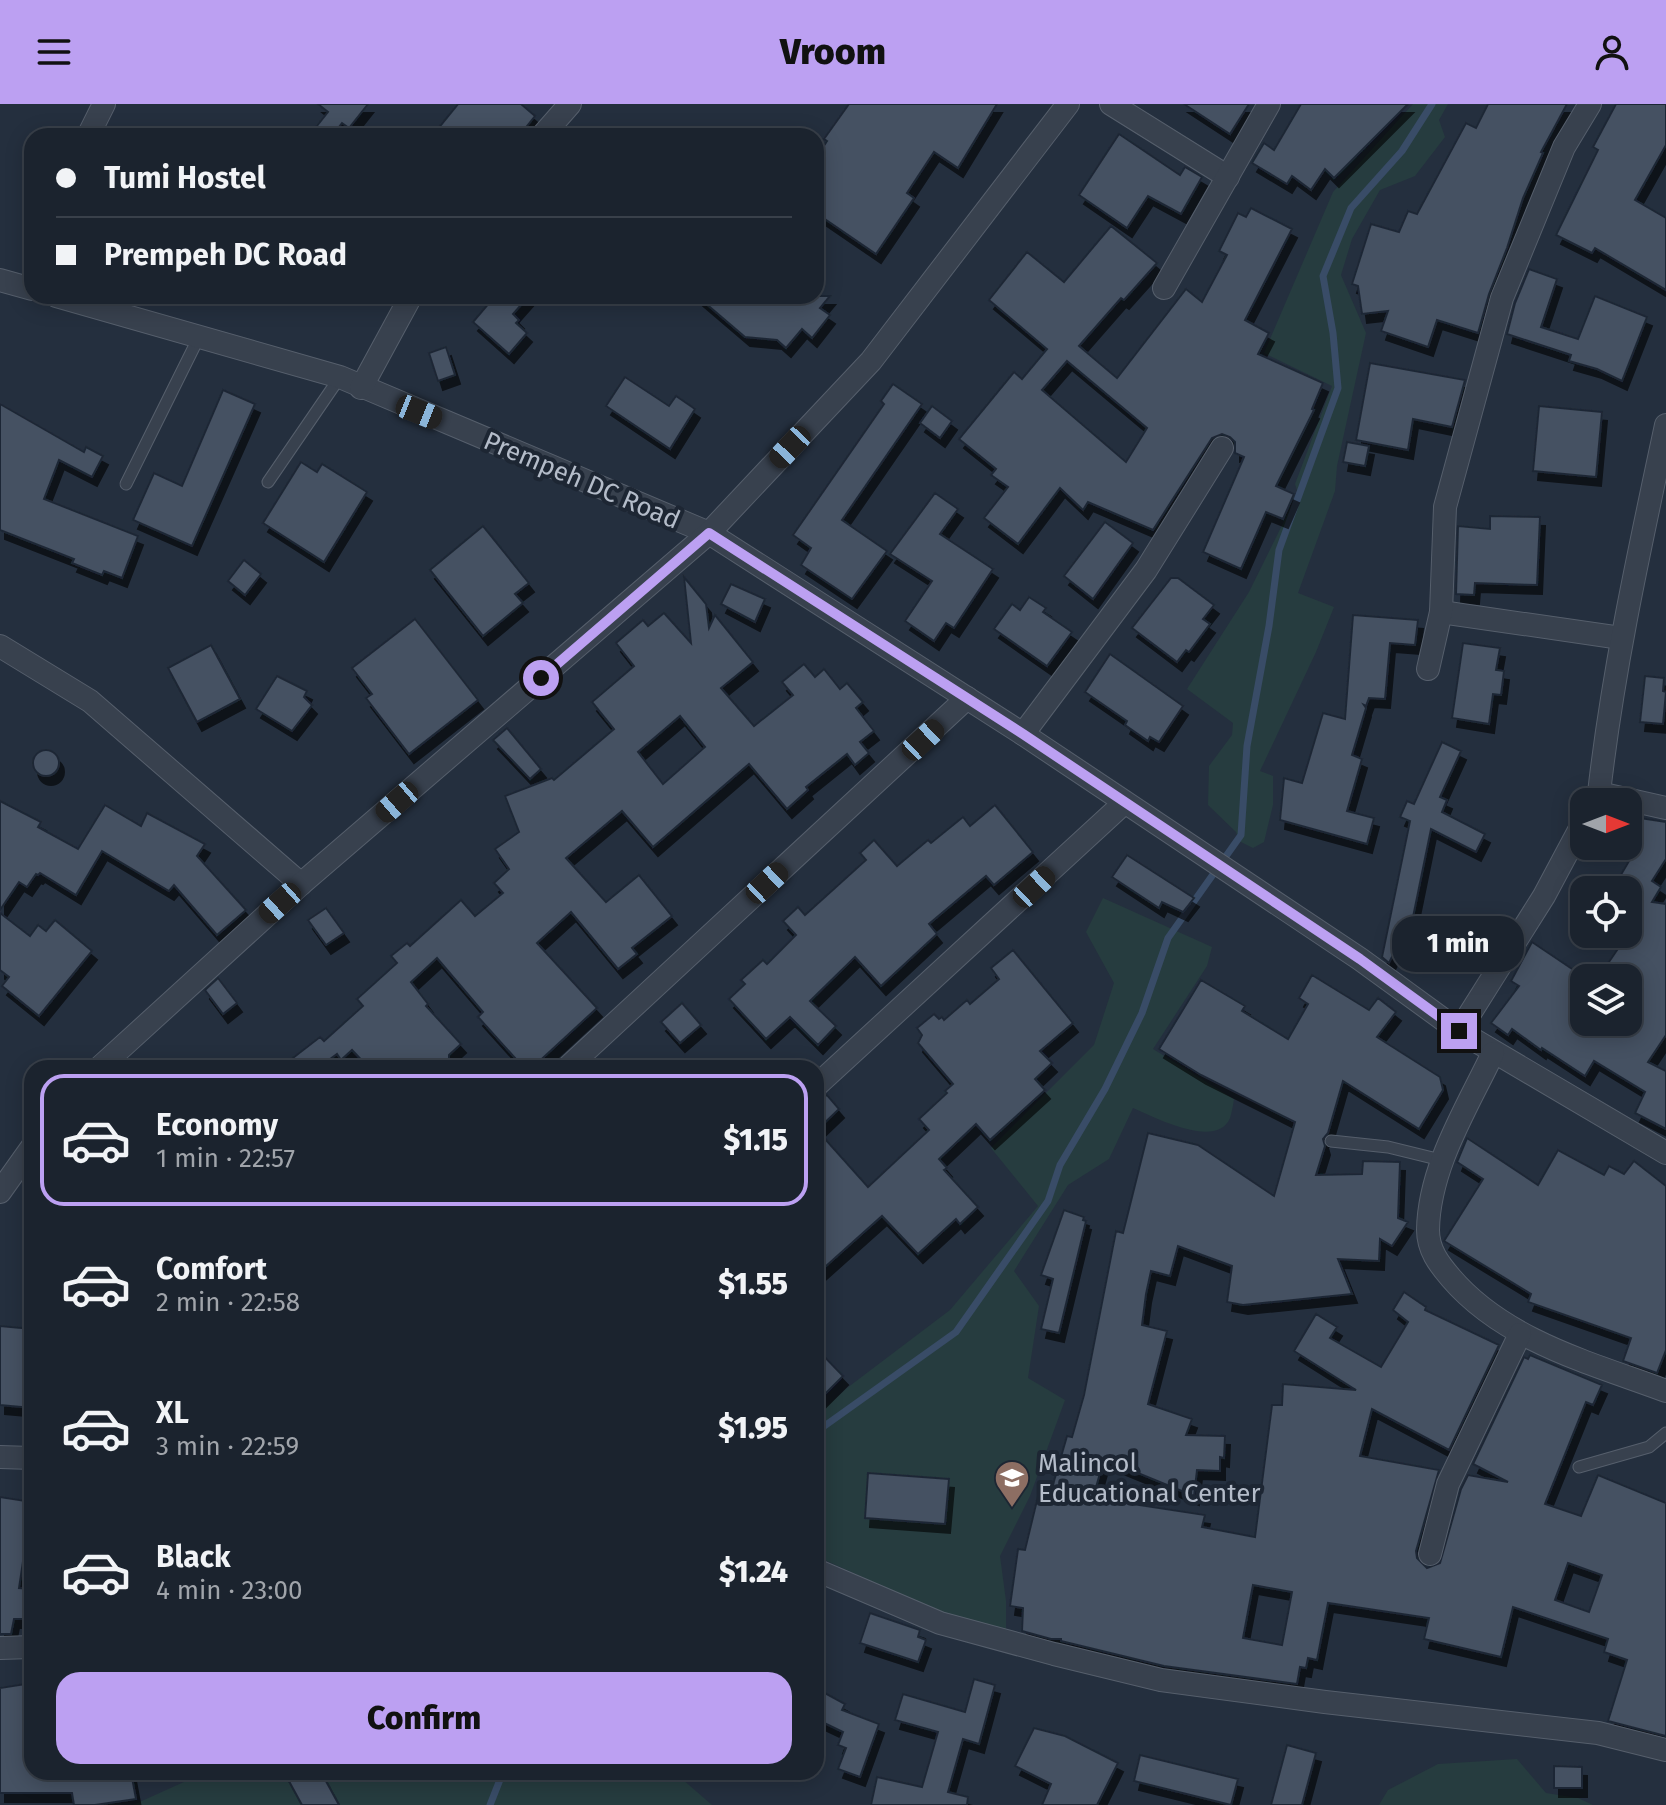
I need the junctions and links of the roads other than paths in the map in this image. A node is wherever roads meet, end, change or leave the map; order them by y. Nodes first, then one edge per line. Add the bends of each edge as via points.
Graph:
1 (104, 104) edge
2 (570, 104) edge
3 (1068, 104) edge
4 (1111, 104) edge
5 (1269, 104) edge
6 (1590, 104) edge
7 (92, 128) edge
8 (549, 128) edge
9 (1228, 177) junction
10 (0, 280) edge
11 (24, 287) edge
12 (1164, 288) dead end
13 (84, 304) edge
14 (401, 304) edge
15 (199, 337) junction
16 (340, 377) junction
17 (361, 388) junction
18 (1666, 425) edge
19 (1222, 448) dead end
20 (268, 482) dead end
21 (126, 484) dead end
22 (709, 533) junction
23 (1441, 612) junction
24 (1621, 638) junction
25 (0, 646) edge
26 (1428, 669) dead end
27 (967, 698) junction
28 (1023, 734) junction
29 (1597, 788) edge
30 (1124, 803) junction
31 (1642, 805) edge
32 (1666, 808) edge
33 (1570, 847) edge
34 (301, 884) junction
35 (1459, 1031) junction
36 (1493, 1053) junction
37 (108, 1060) edge
38 (576, 1060) edge
39 (824, 1079) edge
40 (1331, 1141) dead end
41 (1666, 1153) edge
42 (24, 1158) edge
43 (1441, 1160) junction
44 (0, 1192) edge
45 (1520, 1334) junction
46 (1666, 1391) edge
47 (1666, 1433) edge
48 (0, 1457) edge
49 (24, 1458) edge
50 (1579, 1467) dead end
51 (1430, 1554) dead end
52 (824, 1573) edge
53 (24, 1647) edge
54 (0, 1648) edge
55 (1666, 1750) edge

1 - 7 street
2 - 8 street
3 - 22 street via 871,361
4 - 9 street
5 - 9 street
6 - 23 street via 1564,147 1502,298 1445,507
9 - 12 street
10 - 11 street
13 - 15 street, Prempeh DC Road
14 - 17 street
15 - 16 street, Prempeh DC Road
15 - 21 lane
16 - 17 street, Prempeh DC Road
16 - 20 lane
17 - 22 street, Prempeh DC Road
18 - 24 street
19 - 28 street via 1146,570
22 - 27 street, Prempeh DC Road
22 - 34 street
23 - 24 street
23 - 26 street
24 - 29 street
25 - 34 street via 90,701
27 - 28 street, Prempeh DC Road
27 - 38 street
28 - 30 street, Prempeh DC Road
30 - 35 street, Prempeh DC Road
30 - 39 street
31 - 32 street
33 - 35 street
34 - 37 street
35 - 36 street, Prempeh DC Road
36 - 41 street, Prempeh DC Road
36 - 43 street
40 - 43 lane
42 - 44 street
43 - 45 street via 1428,1230 1436,1261 1465,1295
45 - 46 street
45 - 51 street via 1448,1484
47 - 50 lane via 1649,1447
48 - 49 street
52 - 55 street via 940,1623 1161,1680 1598,1733
53 - 54 street

